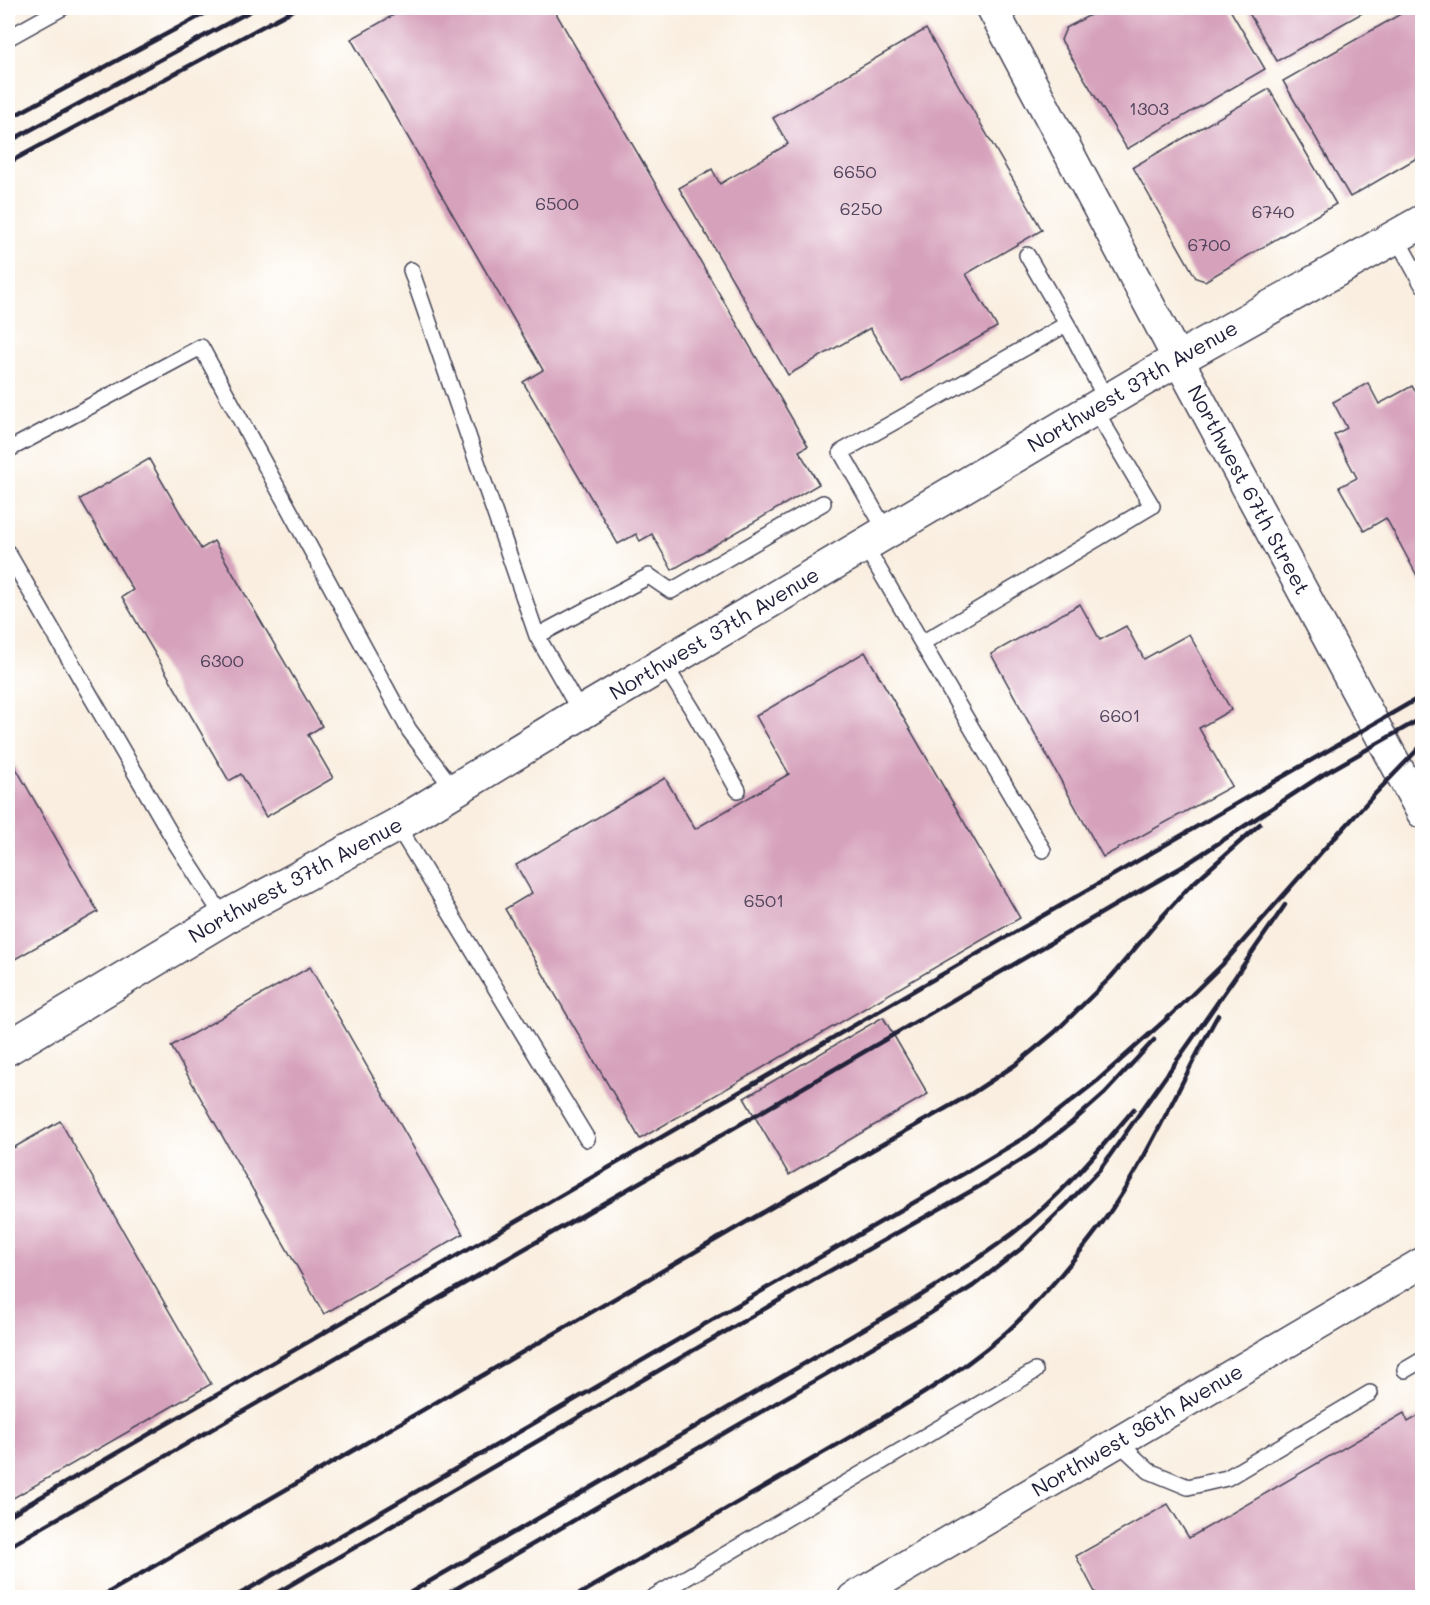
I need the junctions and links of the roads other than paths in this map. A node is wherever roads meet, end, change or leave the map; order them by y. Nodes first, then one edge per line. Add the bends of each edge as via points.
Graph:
1 (62, 8) edge
2 (992, 8) edge
3 (8, 38) edge
4 (1409, 229) edge
5 (1027, 255) dead end
6 (411, 270) dead end
7 (1422, 284) edge
8 (1066, 324) junction
9 (1178, 359) junction
10 (1100, 405) junction
11 (8, 450) edge
12 (823, 503) dead end
13 (875, 538) junction
14 (8, 553) edge
15 (537, 636) junction
16 (922, 643) junction
17 (664, 664) junction
18 (581, 713) junction
19 (454, 790) junction
20 (738, 790) dead end
21 (1422, 813) edge
22 (398, 825) junction
23 (1043, 850) dead end
24 (224, 918) junction
25 (8, 1048) edge
26 (587, 1139) dead end
27 (1422, 1263) edge
28 (1422, 1360) edge
29 (1405, 1370) dead end
30 (1035, 1371) dead end
31 (1370, 1393) dead end
32 (1118, 1442) junction
33 (651, 1598) edge
34 (853, 1598) edge

1 - 3 lane
2 - 9 street, Northwest 67th Street
4 - 7 lane
4 - 9 street, Northwest 37th Avenue
5 - 8 lane
6 - 15 lane
8 - 10 lane
8 - 13 lane via 841,452
9 - 10 street, Northwest 37th Avenue
9 - 21 street, Northwest 67th Street
10 - 13 street, Northwest 37th Avenue
10 - 16 lane via 1152,506
11 - 19 lane via 201,347 409,730
12 - 15 lane via 671,591 649,576
13 - 16 lane
13 - 17 street, Northwest 37th Avenue
14 - 24 lane via 177,845
15 - 18 lane
16 - 23 lane
17 - 18 street, Northwest 37th Avenue
17 - 20 lane
18 - 19 street, Northwest 37th Avenue
19 - 22 street, Northwest 37th Avenue
22 - 24 street, Northwest 37th Avenue
22 - 26 lane
24 - 25 street, Northwest 37th Avenue
27 - 32 street, Northwest 36th Avenue
28 - 29 lane
30 - 33 lane
31 - 32 lane via 1227,1478 1188,1487 1149,1471
32 - 34 street, Northwest 36th Avenue

